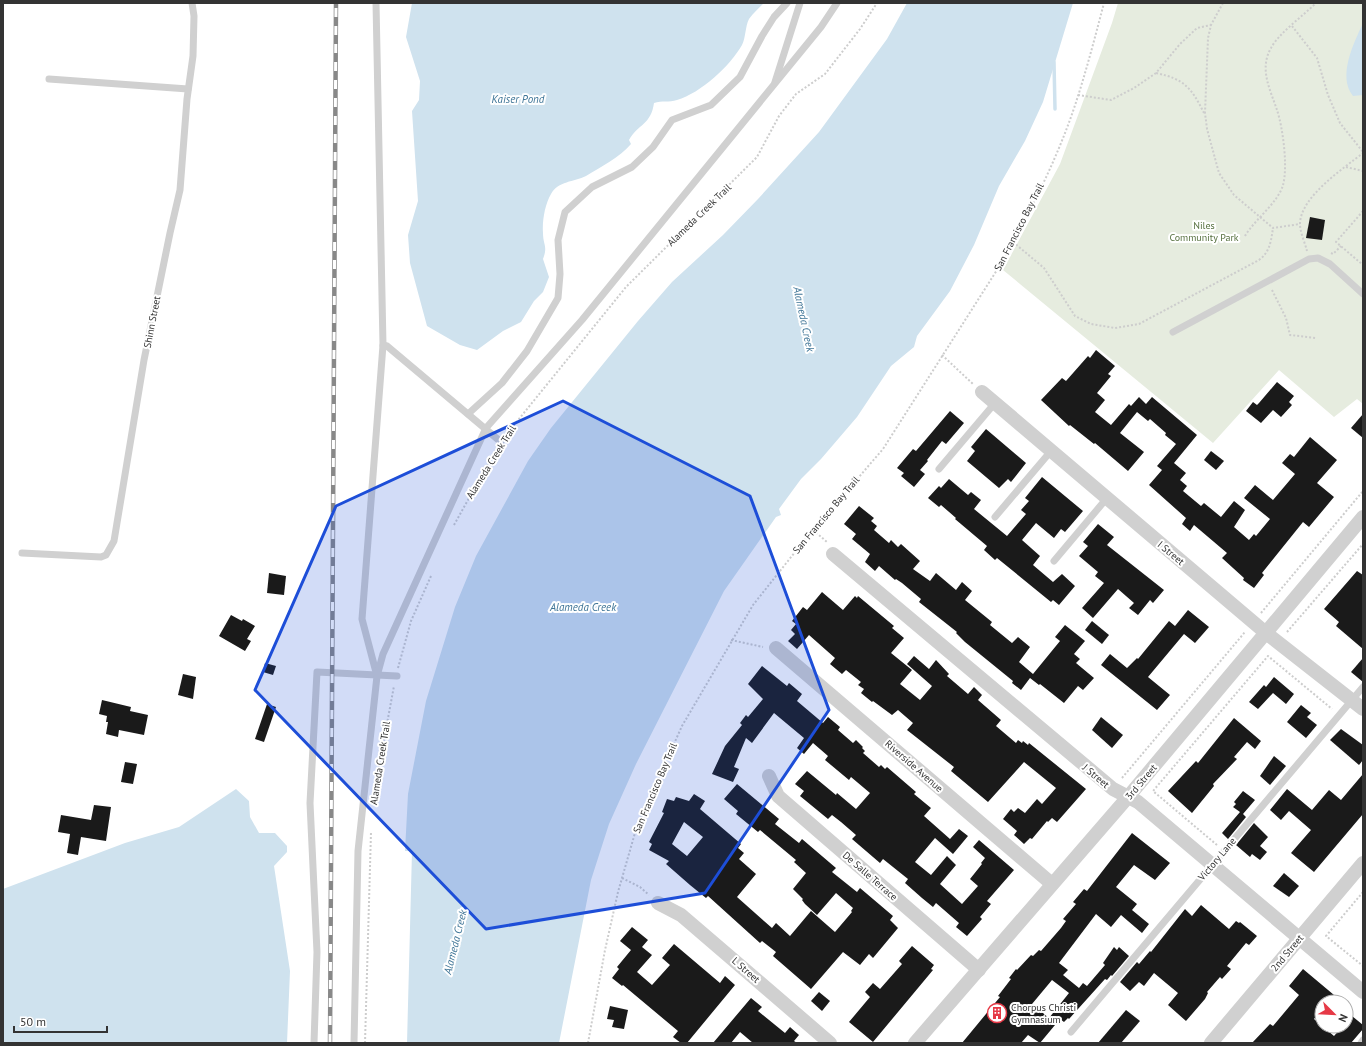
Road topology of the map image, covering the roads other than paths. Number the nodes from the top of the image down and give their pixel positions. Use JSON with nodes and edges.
{"nodes":[{"id":1,"x":192,"y":3,"type":"edge"},
{"id":2,"x":376,"y":3,"type":"edge"},
{"id":3,"x":787,"y":3,"type":"edge"},
{"id":4,"x":800,"y":3,"type":"edge"},
{"id":5,"x":837,"y":3,"type":"edge"},
{"id":6,"x":49,"y":79,"type":"dead end"},
{"id":7,"x":773,"y":86,"type":"junction"},
{"id":8,"x":188,"y":89,"type":"junction"},
{"id":9,"x":1363,"y":294,"type":"edge"},
{"id":10,"x":1174,"y":332,"type":"dead end"},
{"id":11,"x":383,"y":345,"type":"junction"},
{"id":12,"x":982,"y":392,"type":"road end"},
{"id":13,"x":995,"y":403,"type":"junction"},
{"id":14,"x":468,"y":414,"type":"junction"},
{"id":15,"x":486,"y":428,"type":"junction"},
{"id":16,"x":501,"y":442,"type":"road end"},
{"id":17,"x":1051,"y":451,"type":"junction"},
{"id":18,"x":939,"y":470,"type":"dead end"},
{"id":19,"x":1107,"y":498,"type":"junction"},
{"id":20,"x":995,"y":517,"type":"dead end"},
{"id":21,"x":1363,"y":517,"type":"edge"},
{"id":22,"x":22,"y":553,"type":"dead end"},
{"id":23,"x":832,"y":554,"type":"road end"},
{"id":24,"x":1054,"y":561,"type":"dead end"},
{"id":25,"x":1266,"y":633,"type":"junction"},
{"id":26,"x":776,"y":648,"type":"road end"},
{"id":27,"x":377,"y":676,"type":"junction"},
{"id":28,"x":396,"y":676,"type":"road end"},
{"id":29,"x":1363,"y":687,"type":"edge"},
{"id":30,"x":1352,"y":700,"type":"junction"},
{"id":31,"x":1363,"y":709,"type":"edge"},
{"id":32,"x":770,"y":776,"type":"dead end"},
{"id":33,"x":1128,"y":797,"type":"junction"},
{"id":34,"x":1363,"y":863,"type":"edge"},
{"id":35,"x":1213,"y":864,"type":"junction"},
{"id":36,"x":1052,"y":884,"type":"junction"},
{"id":37,"x":658,"y":903,"type":"road end"},
{"id":38,"x":1300,"y":939,"type":"junction"},
{"id":39,"x":979,"y":970,"type":"junction"},
{"id":40,"x":1363,"y":992,"type":"edge"},
{"id":41,"x":1071,"y":1032,"type":"dead end"},
{"id":42,"x":1363,"y":1040,"type":"edge"},
{"id":43,"x":314,"y":1043,"type":"edge"},
{"id":44,"x":354,"y":1043,"type":"edge"},
{"id":45,"x":830,"y":1043,"type":"edge"},
{"id":46,"x":915,"y":1043,"type":"edge"},
{"id":47,"x":1211,"y":1043,"type":"edge"},
{"id":48,"x":1360,"y":1043,"type":"edge"}],
"edges":[{"from":1,"to":8,"type":"lane","name":"Shinn Street"},
{"from":2,"to":11,"type":"lane"},
{"from":3,"to":14,"type":"lane"},
{"from":4,"to":7,"type":"lane"},
{"from":5,"to":7,"type":"lane"},
{"from":6,"to":8,"type":"lane"},
{"from":7,"to":15,"type":"lane"},
{"from":8,"to":22,"type":"lane","name":"Shinn Street"},
{"from":9,"to":10,"type":"lane"},
{"from":11,"to":14,"type":"lane"},
{"from":11,"to":27,"type":"lane"},
{"from":12,"to":13,"type":"street","name":"I Street"},
{"from":13,"to":17,"type":"street","name":"I Street"},
{"from":13,"to":18,"type":"lane"},
{"from":14,"to":15,"type":"lane"},
{"from":15,"to":16,"type":"lane"},
{"from":15,"to":27,"type":"lane"},
{"from":17,"to":19,"type":"street","name":"I Street"},
{"from":17,"to":20,"type":"lane"},
{"from":19,"to":24,"type":"lane"},
{"from":19,"to":25,"type":"street","name":"I Street"},
{"from":21,"to":25,"type":"street","name":"3rd Street"},
{"from":23,"to":33,"type":"street","name":"J Street"},
{"from":25,"to":30,"type":"street","name":"I Street"},
{"from":25,"to":33,"type":"street","name":"3rd Street"},
{"from":26,"to":36,"type":"street","name":"Riverside Avenue"},
{"from":27,"to":28,"type":"lane"},
{"from":27,"to":43,"type":"lane"},
{"from":27,"to":44,"type":"lane"},
{"from":29,"to":30,"type":"lane","name":"Victory Lane"},
{"from":30,"to":31,"type":"street","name":"I Street"},
{"from":30,"to":35,"type":"lane","name":"Victory Lane"},
{"from":32,"to":39,"type":"street","name":"De Salle Terrace"},
{"from":33,"to":35,"type":"street","name":"J Street"},
{"from":33,"to":36,"type":"street","name":"3rd Street"},
{"from":34,"to":38,"type":"street","name":"2nd Street"},
{"from":35,"to":38,"type":"street","name":"J Street"},
{"from":35,"to":41,"type":"lane","name":"Victory Lane"},
{"from":36,"to":39,"type":"street","name":"3rd Street"},
{"from":37,"to":45,"type":"street","name":"L Street"},
{"from":38,"to":40,"type":"street","name":"J Street"},
{"from":38,"to":47,"type":"street","name":"2nd Street"},
{"from":39,"to":46,"type":"street","name":"3rd Street"},
{"from":42,"to":48,"type":"lane"}]}
